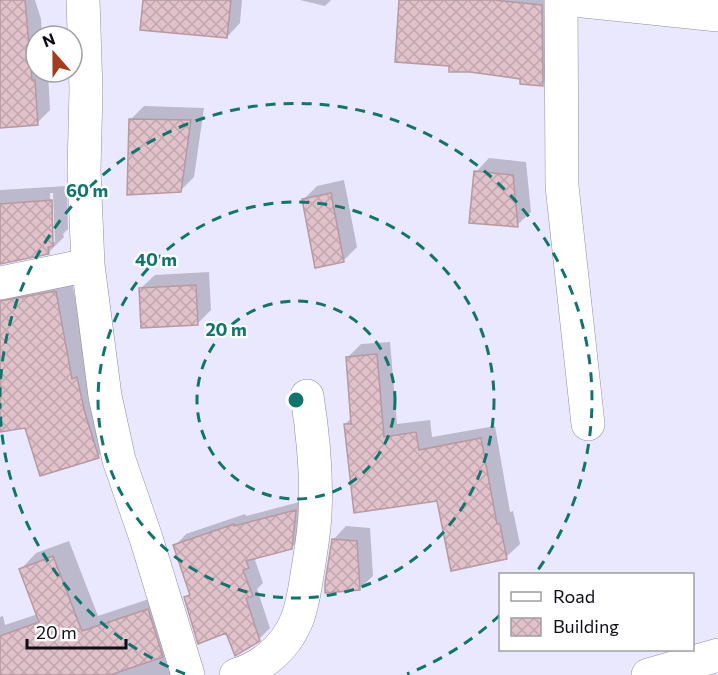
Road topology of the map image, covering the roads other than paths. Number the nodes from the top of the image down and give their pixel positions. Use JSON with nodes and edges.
{"nodes":[{"id":1,"x":83,"y":0,"type":"edge"},
{"id":2,"x":561,"y":0,"type":"edge"},
{"id":3,"x":574,"y":0,"type":"edge"},
{"id":4,"x":621,"y":3,"type":"edge"},
{"id":5,"x":718,"y":15,"type":"edge"},
{"id":6,"x":88,"y":265,"type":"junction"},
{"id":7,"x":0,"y":283,"type":"edge"},
{"id":8,"x":307,"y":396,"type":"dead end"},
{"id":9,"x":588,"y":424,"type":"dead end"},
{"id":10,"x":718,"y":655,"type":"edge"},
{"id":11,"x":188,"y":675,"type":"edge"},
{"id":12,"x":236,"y":675,"type":"edge"},
{"id":13,"x":648,"y":675,"type":"edge"}],
"edges":[{"from":1,"to":6,"type":"street"},
{"from":2,"to":9,"type":"street"},
{"from":3,"to":4,"type":"street"},
{"from":4,"to":5,"type":"street"},
{"from":6,"to":7,"type":"street"},
{"from":6,"to":11,"type":"street"},
{"from":8,"to":12,"type":"street"},
{"from":10,"to":13,"type":"street"}]}
